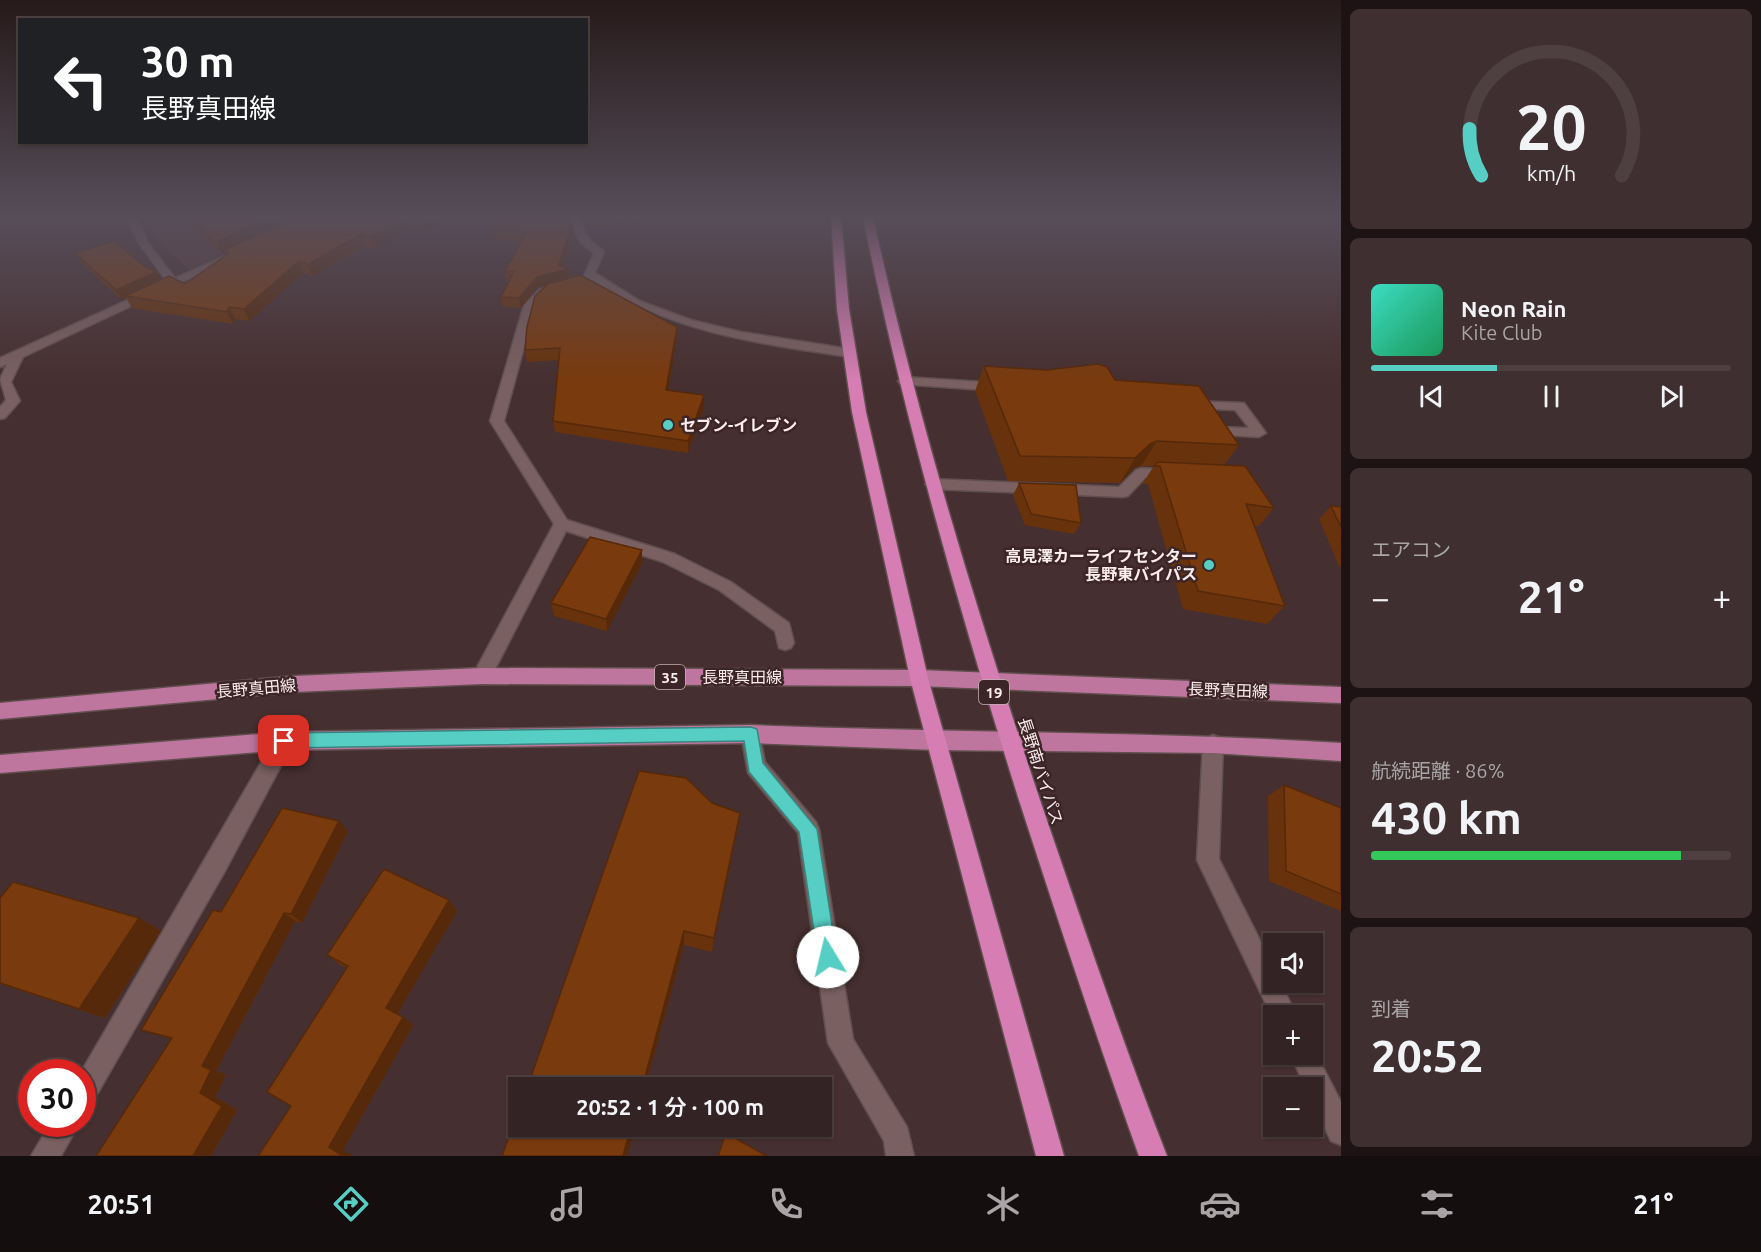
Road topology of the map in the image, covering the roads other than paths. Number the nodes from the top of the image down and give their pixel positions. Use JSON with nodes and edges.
{"nodes":[{"id":1,"x":164,"y":271,"type":"edge"},
{"id":2,"x":201,"y":271,"type":"edge"},
{"id":3,"x":590,"y":271,"type":"edge"},
{"id":4,"x":842,"y":271,"type":"edge"},
{"id":5,"x":880,"y":271,"type":"edge"},
{"id":6,"x":589,"y":274,"type":"junction"},
{"id":7,"x":174,"y":284,"type":"junction"},
{"id":8,"x":850,"y":353,"type":"junction"},
{"id":9,"x":18,"y":355,"type":"junction"},
{"id":10,"x":0,"y":363,"type":"edge"},
{"id":11,"x":904,"y":381,"type":"junction"},
{"id":12,"x":1014,"y":387,"type":"edge"},
{"id":13,"x":1181,"y":404,"type":"edge"},
{"id":14,"x":0,"y":415,"type":"edge"},
{"id":15,"x":1218,"y":450,"type":"edge"},
{"id":16,"x":1188,"y":475,"type":"edge"},
{"id":17,"x":932,"y":484,"type":"junction"},
{"id":18,"x":562,"y":524,"type":"junction"},
{"id":19,"x":785,"y":643,"type":"dead end"},
{"id":20,"x":482,"y":676,"type":"junction"},
{"id":21,"x":919,"y":678,"type":"junction"},
{"id":22,"x":990,"y":680,"type":"junction"},
{"id":23,"x":1341,"y":695,"type":"edge"},
{"id":24,"x":0,"y":711,"type":"edge"},
{"id":25,"x":751,"y":734,"type":"junction"},
{"id":26,"x":284,"y":741,"type":"junction"},
{"id":27,"x":937,"y":741,"type":"junction"},
{"id":28,"x":1010,"y":741,"type":"junction"},
{"id":29,"x":1213,"y":744,"type":"junction"},
{"id":30,"x":1341,"y":752,"type":"edge"},
{"id":31,"x":0,"y":764,"type":"edge"},
{"id":32,"x":1279,"y":1005,"type":"edge"},
{"id":33,"x":1309,"y":1065,"type":"edge"},
{"id":34,"x":96,"y":1072,"type":"edge"},
{"id":35,"x":1341,"y":1131,"type":"edge"},
{"id":36,"x":57,"y":1137,"type":"edge"},
{"id":37,"x":45,"y":1156,"type":"edge"},
{"id":38,"x":900,"y":1156,"type":"edge"},
{"id":39,"x":1050,"y":1156,"type":"edge"},
{"id":40,"x":1153,"y":1156,"type":"edge"}],
"edges":[{"from":1,"to":7,"type":"street"},
{"from":2,"to":7,"type":"street"},
{"from":3,"to":6,"type":"street"},
{"from":4,"to":8,"type":"highway"},
{"from":5,"to":11,"type":"highway","name":"長野南バイパス","number":"19"},
{"from":6,"to":8,"type":"street"},
{"from":6,"to":18,"type":"street"},
{"from":7,"to":9,"type":"street"},
{"from":8,"to":21,"type":"highway"},
{"from":9,"to":10,"type":"street"},
{"from":9,"to":14,"type":"street"},
{"from":11,"to":12,"type":"street"},
{"from":11,"to":17,"type":"highway","name":"長野南バイパス","number":"19"},
{"from":13,"to":15,"type":"street"},
{"from":16,"to":17,"type":"street"},
{"from":17,"to":22,"type":"highway","name":"長野南バイパス","number":"19"},
{"from":18,"to":19,"type":"street"},
{"from":18,"to":20,"type":"street"},
{"from":20,"to":21,"type":"main road","name":"長野真田線","number":"35"},
{"from":20,"to":24,"type":"main road","name":"長野真田線","number":"35"},
{"from":21,"to":22,"type":"main road","name":"長野真田線","number":"35"},
{"from":21,"to":27,"type":"highway"},
{"from":22,"to":23,"type":"main road","name":"長野真田線","number":"35"},
{"from":22,"to":28,"type":"highway","name":"長野南バイパス","number":"19"},
{"from":25,"to":26,"type":"main road"},
{"from":25,"to":27,"type":"main road"},
{"from":25,"to":38,"type":"street"},
{"from":26,"to":31,"type":"main road"},
{"from":26,"to":34,"type":"street"},
{"from":27,"to":28,"type":"main road"},
{"from":27,"to":39,"type":"highway"},
{"from":28,"to":29,"type":"main road"},
{"from":28,"to":40,"type":"highway","name":"長野南バイパス","number":"19"},
{"from":29,"to":30,"type":"main road"},
{"from":29,"to":32,"type":"street"},
{"from":33,"to":35,"type":"street"},
{"from":36,"to":37,"type":"street"}]}
